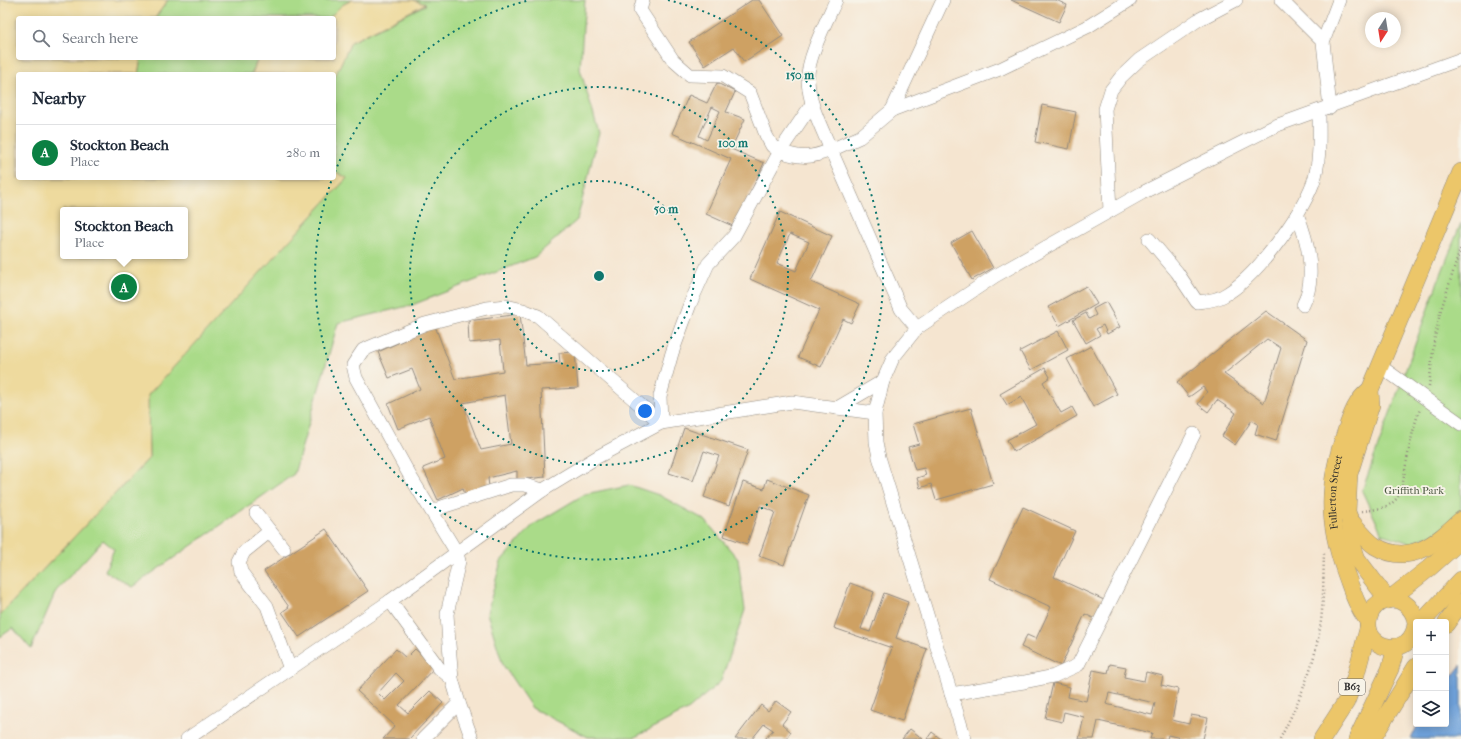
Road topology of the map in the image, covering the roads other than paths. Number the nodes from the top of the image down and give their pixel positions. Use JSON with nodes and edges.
{"nodes":[{"id":1,"x":643,"y":0,"type":"edge"},
{"id":2,"x":836,"y":0,"type":"edge"},
{"id":3,"x":943,"y":0,"type":"edge"},
{"id":4,"x":1130,"y":0,"type":"edge"},
{"id":5,"x":1236,"y":0,"type":"edge"},
{"id":6,"x":1281,"y":0,"type":"edge"},
{"id":7,"x":1336,"y":3,"type":"edge"},
{"id":8,"x":1324,"y":42,"type":"junction"},
{"id":9,"x":1461,"y":59,"type":"edge"},
{"id":10,"x":812,"y":104,"type":"junction"},
{"id":11,"x":1324,"y":109,"type":"junction"},
{"id":12,"x":892,"y":110,"type":"junction"},
{"id":13,"x":831,"y":150,"type":"junction"},
{"id":14,"x":780,"y":151,"type":"junction"},
{"id":15,"x":1461,"y":172,"type":"edge"},
{"id":16,"x":1110,"y":211,"type":"junction"},
{"id":17,"x":1297,"y":214,"type":"junction"},
{"id":18,"x":1149,"y":238,"type":"dead end"},
{"id":19,"x":1303,"y":305,"type":"dead end"},
{"id":20,"x":917,"y":328,"type":"junction"},
{"id":21,"x":1380,"y":366,"type":"junction"},
{"id":22,"x":883,"y":381,"type":"junction"},
{"id":23,"x":1370,"y":390,"type":"junction"},
{"id":24,"x":838,"y":408,"type":"junction"},
{"id":25,"x":875,"y":413,"type":"junction"},
{"id":26,"x":661,"y":422,"type":"junction"},
{"id":27,"x":1461,"y":424,"type":"edge"},
{"id":28,"x":1194,"y":434,"type":"dead end"},
{"id":29,"x":543,"y":490,"type":"junction"},
{"id":30,"x":433,"y":512,"type":"junction"},
{"id":31,"x":256,"y":513,"type":"dead end"},
{"id":32,"x":1356,"y":516,"type":"junction"},
{"id":33,"x":1461,"y":520,"type":"edge"},
{"id":34,"x":270,"y":531,"type":"junction"},
{"id":35,"x":1461,"y":540,"type":"edge"},
{"id":36,"x":284,"y":549,"type":"dead end"},
{"id":37,"x":457,"y":553,"type":"junction"},
{"id":38,"x":1461,"y":580,"type":"edge"},
{"id":39,"x":1389,"y":600,"type":"junction"},
{"id":40,"x":390,"y":601,"type":"junction"},
{"id":41,"x":1461,"y":602,"type":"edge"},
{"id":42,"x":1415,"y":619,"type":"edge"},
{"id":43,"x":1425,"y":619,"type":"edge"},
{"id":44,"x":1449,"y":620,"type":"edge"},
{"id":45,"x":1368,"y":625,"type":"junction"},
{"id":46,"x":1413,"y":634,"type":"edge"},
{"id":47,"x":1396,"y":648,"type":"junction"},
{"id":48,"x":290,"y":669,"type":"junction"},
{"id":49,"x":1413,"y":672,"type":"edge"},
{"id":50,"x":452,"y":679,"type":"junction"},
{"id":51,"x":952,"y":694,"type":"junction"},
{"id":52,"x":459,"y":703,"type":"junction"},
{"id":53,"x":187,"y":739,"type":"edge"},
{"id":54,"x":423,"y":739,"type":"edge"},
{"id":55,"x":472,"y":739,"type":"edge"},
{"id":56,"x":965,"y":739,"type":"edge"},
{"id":57,"x":1322,"y":739,"type":"edge"},
{"id":58,"x":1357,"y":739,"type":"edge"},
{"id":59,"x":1372,"y":739,"type":"edge"}],
"edges":[{"from":1,"to":14,"type":"lane"},
{"from":2,"to":10,"type":"lane"},
{"from":3,"to":12,"type":"lane"},
{"from":4,"to":12,"type":"lane"},
{"from":5,"to":16,"type":"lane"},
{"from":6,"to":8,"type":"lane"},
{"from":7,"to":8,"type":"lane"},
{"from":8,"to":11,"type":"lane"},
{"from":9,"to":11,"type":"lane"},
{"from":10,"to":13,"type":"lane"},
{"from":10,"to":14,"type":"lane"},
{"from":11,"to":16,"type":"lane"},
{"from":11,"to":17,"type":"lane"},
{"from":12,"to":13,"type":"lane"},
{"from":13,"to":14,"type":"lane"},
{"from":13,"to":20,"type":"lane"},
{"from":14,"to":26,"type":"lane"},
{"from":15,"to":21,"type":"main road","name":"Fullerton Street"},
{"from":16,"to":20,"type":"lane"},
{"from":17,"to":18,"type":"lane"},
{"from":17,"to":19,"type":"lane"},
{"from":20,"to":22,"type":"lane"},
{"from":21,"to":23,"type":"main road","name":"Fullerton Street"},
{"from":21,"to":27,"type":"lane"},
{"from":22,"to":24,"type":"lane"},
{"from":22,"to":25,"type":"lane"},
{"from":23,"to":32,"type":"main road","name":"Fullerton Street"},
{"from":23,"to":45,"type":"main road","name":"Fullerton Street"},
{"from":24,"to":25,"type":"lane"},
{"from":24,"to":26,"type":"lane"},
{"from":25,"to":51,"type":"lane"},
{"from":26,"to":29,"type":"lane"},
{"from":26,"to":30,"type":"lane"},
{"from":28,"to":51,"type":"lane"},
{"from":29,"to":30,"type":"lane"},
{"from":29,"to":37,"type":"lane"},
{"from":30,"to":37,"type":"lane"},
{"from":31,"to":34,"type":"lane"},
{"from":32,"to":33,"type":"main road"},
{"from":32,"to":39,"type":"main road","name":"Fullerton Street"},
{"from":34,"to":36,"type":"lane"},
{"from":34,"to":48,"type":"lane"},
{"from":35,"to":39,"type":"main road","number":"B63"},
{"from":37,"to":40,"type":"lane"},
{"from":37,"to":50,"type":"lane"},
{"from":38,"to":43,"type":"main road"},
{"from":39,"to":42,"type":"main road"},
{"from":39,"to":45,"type":"main road","number":"B63"},
{"from":40,"to":48,"type":"lane"},
{"from":40,"to":50,"type":"lane"},
{"from":41,"to":44,"type":"main road"},
{"from":45,"to":47,"type":"main road"},
{"from":45,"to":57,"type":"main road","number":"B63"},
{"from":46,"to":47,"type":"main road"},
{"from":47,"to":58,"type":"main road"},
{"from":48,"to":53,"type":"lane"},
{"from":49,"to":59,"type":"main road"},
{"from":50,"to":52,"type":"lane"},
{"from":51,"to":56,"type":"lane"},
{"from":52,"to":54,"type":"lane"},
{"from":52,"to":55,"type":"lane"}]}
